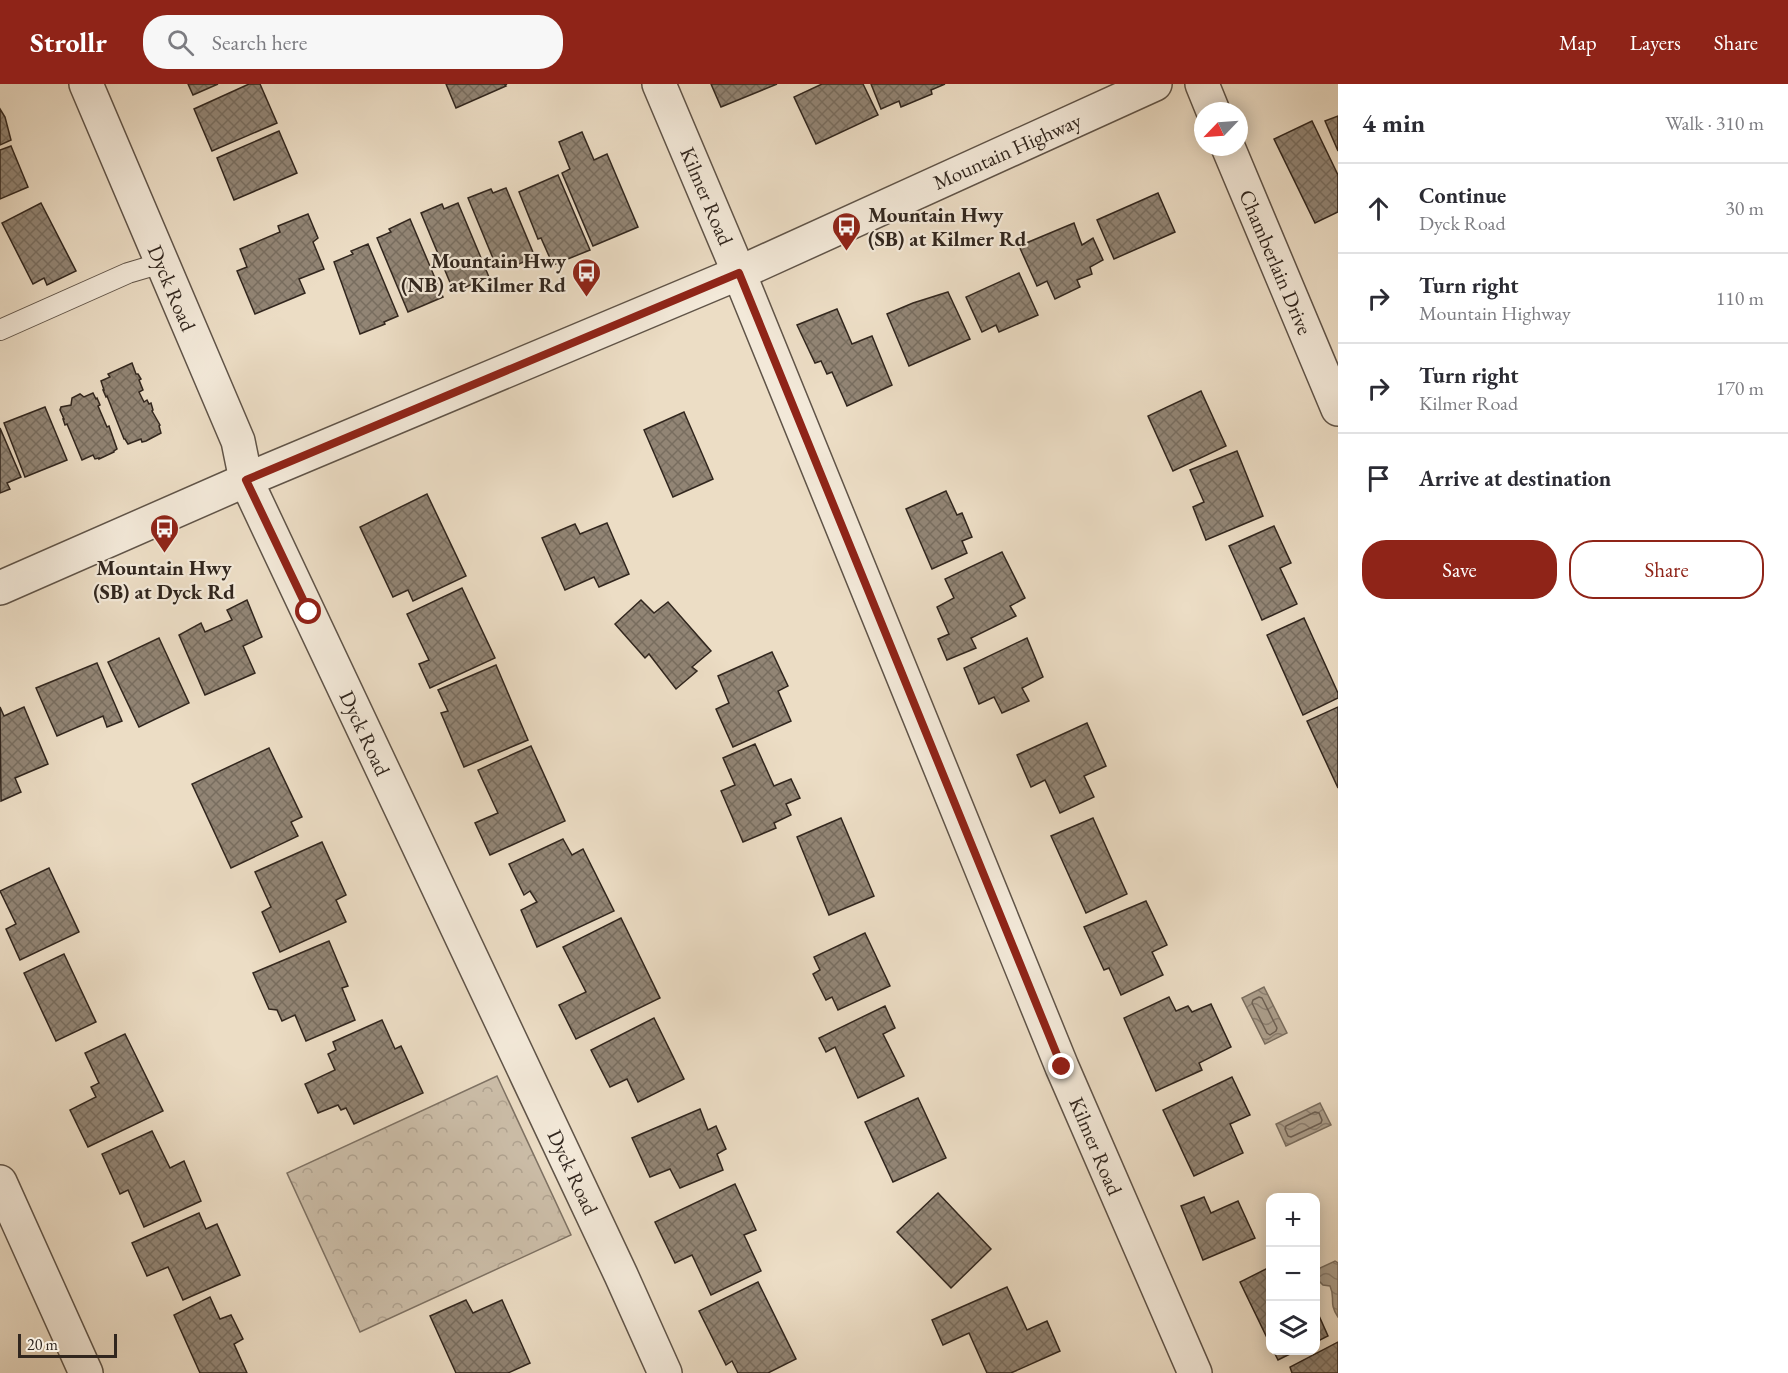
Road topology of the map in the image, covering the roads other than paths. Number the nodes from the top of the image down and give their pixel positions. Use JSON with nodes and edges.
{"nodes":[{"id":1,"x":86,"y":84,"type":"edge"},
{"id":2,"x":659,"y":84,"type":"edge"},
{"id":3,"x":1155,"y":84,"type":"edge"},
{"id":4,"x":1202,"y":84,"type":"edge"},
{"id":5,"x":1209,"y":102,"type":"edge"},
{"id":6,"x":1232,"y":156,"type":"edge"},
{"id":7,"x":162,"y":263,"type":"junction"},
{"id":8,"x":739,"y":273,"type":"junction"},
{"id":9,"x":0,"y":330,"type":"edge"},
{"id":10,"x":1338,"y":409,"type":"edge"},
{"id":11,"x":246,"y":480,"type":"junction"},
{"id":12,"x":0,"y":588,"type":"edge"},
{"id":13,"x":0,"y":1182,"type":"edge"},
{"id":14,"x":86,"y":1373,"type":"edge"},
{"id":15,"x":665,"y":1373,"type":"edge"},
{"id":16,"x":1195,"y":1373,"type":"edge"}],
"edges":[{"from":1,"to":7,"type":"street","name":"Dyck Road"},
{"from":2,"to":8,"type":"street","name":"Kilmer Road"},
{"from":3,"to":8,"type":"street","name":"Mountain Highway"},
{"from":4,"to":5,"type":"street"},
{"from":6,"to":10,"type":"street","name":"Chamberlain Drive"},
{"from":7,"to":9,"type":"lane"},
{"from":7,"to":11,"type":"street","name":"Dyck Road"},
{"from":8,"to":11,"type":"street","name":"Mountain Highway"},
{"from":8,"to":16,"type":"street","name":"Kilmer Road"},
{"from":11,"to":12,"type":"street","name":"Mountain Highway"},
{"from":11,"to":15,"type":"street","name":"Dyck Road"},
{"from":13,"to":14,"type":"street"}]}
